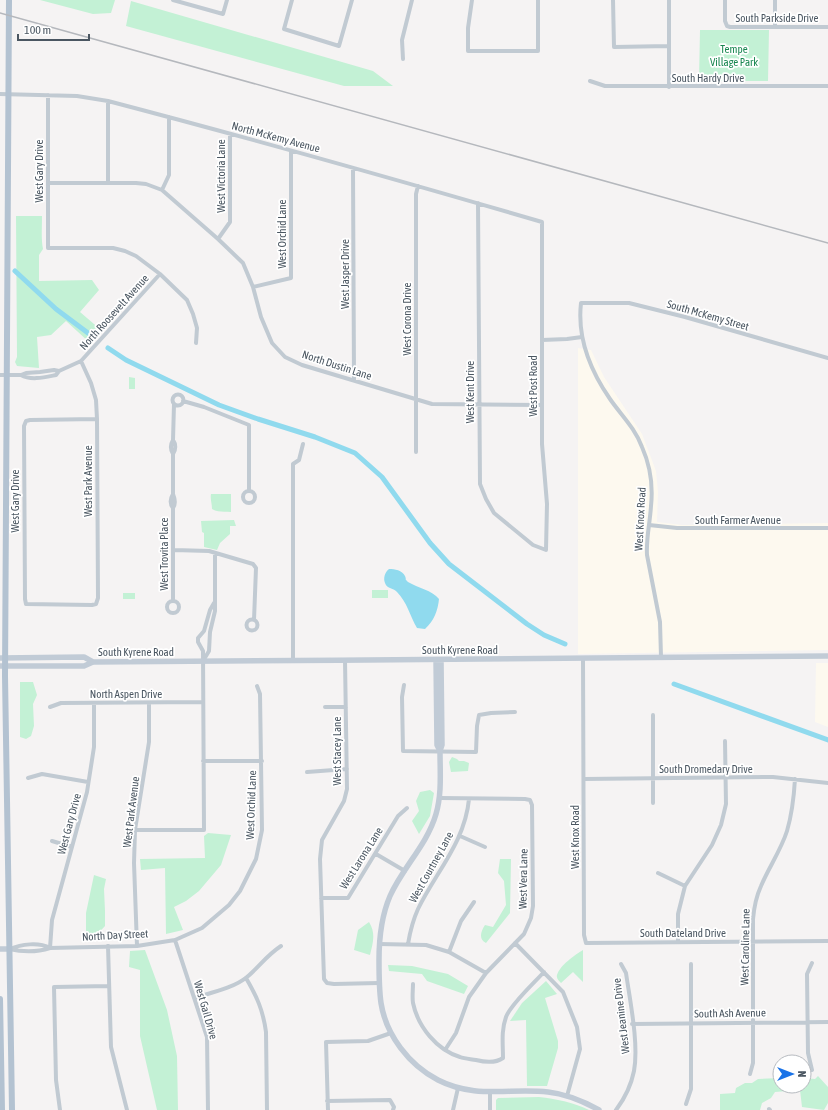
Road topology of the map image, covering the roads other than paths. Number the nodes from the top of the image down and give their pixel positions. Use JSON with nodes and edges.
{"nodes":[{"id":1,"x":9,"y":0,"type":"edge"},
{"id":2,"x":173,"y":0,"type":"edge"},
{"id":3,"x":227,"y":0,"type":"edge"},
{"id":4,"x":292,"y":0,"type":"edge"},
{"id":5,"x":352,"y":0,"type":"edge"},
{"id":6,"x":412,"y":0,"type":"edge"},
{"id":7,"x":472,"y":0,"type":"edge"},
{"id":8,"x":538,"y":0,"type":"edge"},
{"id":9,"x":613,"y":0,"type":"edge"},
{"id":10,"x":669,"y":0,"type":"edge"},
{"id":11,"x":725,"y":0,"type":"edge"},
{"id":12,"x":775,"y":0,"type":"edge"},
{"id":13,"x":775,"y":27,"type":"junction"},
{"id":14,"x":828,"y":27,"type":"edge"},
{"id":15,"x":669,"y":46,"type":"junction"},
{"id":16,"x":403,"y":59,"type":"dead end"},
{"id":17,"x":590,"y":81,"type":"dead end"},
{"id":18,"x":828,"y":86,"type":"edge"},
{"id":19,"x":669,"y":87,"type":"junction"},
{"id":20,"x":0,"y":94,"type":"edge"},
{"id":21,"x":8,"y":95,"type":"junction"},
{"id":22,"x":48,"y":95,"type":"junction"},
{"id":23,"x":108,"y":101,"type":"junction"},
{"id":24,"x":169,"y":117,"type":"junction"},
{"id":25,"x":230,"y":134,"type":"junction"},
{"id":26,"x":291,"y":151,"type":"junction"},
{"id":27,"x":353,"y":168,"type":"junction"},
{"id":28,"x":108,"y":183,"type":"junction"},
{"id":29,"x":48,"y":184,"type":"junction"},
{"id":30,"x":418,"y":186,"type":"junction"},
{"id":31,"x":162,"y":190,"type":"junction"},
{"id":32,"x":478,"y":203,"type":"junction"},
{"id":33,"x":542,"y":222,"type":"joint"},
{"id":34,"x":218,"y":239,"type":"junction"},
{"id":35,"x":160,"y":274,"type":"junction"},
{"id":36,"x":253,"y":287,"type":"junction"},
{"id":37,"x":581,"y":303,"type":"joint"},
{"id":38,"x":582,"y":337,"type":"junction"},
{"id":39,"x":542,"y":340,"type":"junction"},
{"id":40,"x":196,"y":343,"type":"dead end"},
{"id":41,"x":828,"y":358,"type":"edge"},
{"id":42,"x":81,"y":361,"type":"junction"},
{"id":43,"x":3,"y":375,"type":"edge"},
{"id":44,"x":354,"y":380,"type":"junction"},
{"id":45,"x":417,"y":400,"type":"junction"},
{"id":46,"x":183,"y":401,"type":"junction"},
{"id":47,"x":174,"y":404,"type":"junction"},
{"id":48,"x":479,"y":405,"type":"junction"},
{"id":49,"x":542,"y":405,"type":"junction"},
{"id":50,"x":97,"y":419,"type":"junction"},
{"id":51,"x":303,"y":444,"type":"dead end"},
{"id":52,"x":416,"y":452,"type":"dead end"},
{"id":53,"x":249,"y":491,"type":"dead end"},
{"id":54,"x":649,"y":525,"type":"junction"},
{"id":55,"x":828,"y":528,"type":"edge"},
{"id":56,"x":174,"y":550,"type":"junction"},
{"id":57,"x":546,"y":550,"type":"joint"},
{"id":58,"x":214,"y":553,"type":"junction"},
{"id":59,"x":173,"y":600,"type":"dead end"},
{"id":60,"x":214,"y":603,"type":"junction"},
{"id":61,"x":26,"y":604,"type":"joint"},
{"id":62,"x":254,"y":620,"type":"dead end"},
{"id":63,"x":828,"y":656,"type":"edge"},
{"id":64,"x":661,"y":657,"type":"junction"},
{"id":65,"x":2,"y":658,"type":"edge"},
{"id":66,"x":582,"y":659,"type":"junction"},
{"id":67,"x":293,"y":660,"type":"junction"},
{"id":68,"x":345,"y":660,"type":"junction"},
{"id":69,"x":439,"y":660,"type":"junction"},
{"id":70,"x":203,"y":661,"type":"junction"},
{"id":71,"x":93,"y":662,"type":"junction"},
{"id":72,"x":2,"y":666,"type":"edge"},
{"id":73,"x":404,"y":685,"type":"dead end"},
{"id":74,"x":257,"y":686,"type":"dead end"},
{"id":75,"x":203,"y":702,"type":"junction"},
{"id":76,"x":94,"y":703,"type":"junction"},
{"id":77,"x":149,"y":703,"type":"junction"},
{"id":78,"x":50,"y":707,"type":"dead end"},
{"id":79,"x":325,"y":707,"type":"dead end"},
{"id":80,"x":346,"y":707,"type":"junction"},
{"id":81,"x":515,"y":712,"type":"dead end"},
{"id":82,"x":653,"y":715,"type":"dead end"},
{"id":83,"x":725,"y":741,"type":"dead end"},
{"id":84,"x":440,"y":751,"type":"junction"},
{"id":85,"x":203,"y":761,"type":"junction"},
{"id":86,"x":262,"y":761,"type":"junction"},
{"id":87,"x":347,"y":769,"type":"junction"},
{"id":88,"x":307,"y":772,"type":"dead end"},
{"id":89,"x":28,"y":778,"type":"dead end"},
{"id":90,"x":584,"y":778,"type":"junction"},
{"id":91,"x":726,"y":778,"type":"junction"},
{"id":92,"x":654,"y":779,"type":"junction"},
{"id":93,"x":795,"y":779,"type":"junction"},
{"id":94,"x":88,"y":782,"type":"junction"},
{"id":95,"x":828,"y":783,"type":"edge"},
{"id":96,"x":440,"y":798,"type":"junction"},
{"id":97,"x":469,"y":799,"type":"junction"},
{"id":98,"x":653,"y":803,"type":"dead end"},
{"id":99,"x":406,"y":808,"type":"dead end"},
{"id":100,"x":136,"y":830,"type":"junction"},
{"id":101,"x":460,"y":836,"type":"junction"},
{"id":102,"x":52,"y":842,"type":"dead end"},
{"id":103,"x":72,"y":847,"type":"junction"},
{"id":104,"x":485,"y":847,"type":"dead end"},
{"id":105,"x":376,"y":854,"type":"junction"},
{"id":106,"x":405,"y":871,"type":"junction"},
{"id":107,"x":658,"y":873,"type":"dead end"},
{"id":108,"x":685,"y":886,"type":"junction"},
{"id":109,"x":321,"y":898,"type":"junction"},
{"id":110,"x":474,"y":902,"type":"dead end"},
{"id":111,"x":202,"y":928,"type":"joint"},
{"id":112,"x":175,"y":940,"type":"junction"},
{"id":113,"x":678,"y":941,"type":"junction"},
{"id":114,"x":753,"y":941,"type":"junction"},
{"id":115,"x":828,"y":941,"type":"edge"},
{"id":116,"x":515,"y":943,"type":"junction"},
{"id":117,"x":586,"y":943,"type":"joint"},
{"id":118,"x":379,"y":944,"type":"junction"},
{"id":119,"x":408,"y":944,"type":"junction"},
{"id":120,"x":108,"y":946,"type":"junction"},
{"id":121,"x":137,"y":946,"type":"junction"},
{"id":122,"x":281,"y":946,"type":"dead end"},
{"id":123,"x":50,"y":948,"type":"junction"},
{"id":124,"x":0,"y":949,"type":"edge"},
{"id":125,"x":9,"y":949,"type":"junction"},
{"id":126,"x":449,"y":952,"type":"junction"},
{"id":127,"x":812,"y":963,"type":"dead end"},
{"id":128,"x":620,"y":964,"type":"dead end"},
{"id":129,"x":691,"y":964,"type":"dead end"},
{"id":130,"x":544,"y":972,"type":"junction"},
{"id":131,"x":486,"y":973,"type":"junction"},
{"id":132,"x":246,"y":978,"type":"junction"},
{"id":133,"x":379,"y":983,"type":"junction"},
{"id":134,"x":413,"y":984,"type":"dead end"},
{"id":135,"x":109,"y":986,"type":"junction"},
{"id":136,"x":194,"y":998,"type":"junction"},
{"id":137,"x":0,"y":999,"type":"edge"},
{"id":138,"x":754,"y":1022,"type":"junction"},
{"id":139,"x":808,"y":1022,"type":"junction"},
{"id":140,"x":828,"y":1022,"type":"edge"},
{"id":141,"x":691,"y":1023,"type":"junction"},
{"id":142,"x":632,"y":1024,"type":"junction"},
{"id":143,"x":391,"y":1033,"type":"junction"},
{"id":144,"x":445,"y":1050,"type":"junction"},
{"id":145,"x":808,"y":1054,"type":"edge"},
{"id":146,"x":750,"y":1074,"type":"dead end"},
{"id":147,"x":458,"y":1088,"type":"junction"},
{"id":148,"x":490,"y":1092,"type":"junction"},
{"id":149,"x":567,"y":1096,"type":"junction"},
{"id":150,"x":328,"y":1101,"type":"junction"},
{"id":151,"x":686,"y":1104,"type":"dead end"},
{"id":152,"x":2,"y":1110,"type":"edge"},
{"id":153,"x":12,"y":1110,"type":"edge"},
{"id":154,"x":60,"y":1110,"type":"edge"},
{"id":155,"x":127,"y":1110,"type":"edge"},
{"id":156,"x":208,"y":1110,"type":"edge"},
{"id":157,"x":267,"y":1110,"type":"edge"},
{"id":158,"x":328,"y":1110,"type":"edge"},
{"id":159,"x":393,"y":1110,"type":"edge"},
{"id":160,"x":453,"y":1110,"type":"edge"},
{"id":161,"x":490,"y":1110,"type":"edge"},
{"id":162,"x":598,"y":1110,"type":"edge"},
{"id":163,"x":616,"y":1110,"type":"edge"}],
"edges":[{"from":1,"to":21,"type":"main road"},
{"from":2,"to":3,"type":"street"},
{"from":4,"to":5,"type":"street"},
{"from":6,"to":16,"type":"street"},
{"from":7,"to":8,"type":"street"},
{"from":9,"to":15,"type":"street"},
{"from":10,"to":15,"type":"street"},
{"from":11,"to":13,"type":"street","name":"South Parkside Drive"},
{"from":12,"to":13,"type":"street"},
{"from":13,"to":14,"type":"street","name":"South Parkside Drive"},
{"from":15,"to":19,"type":"street"},
{"from":17,"to":19,"type":"street","name":"South Hardy Drive"},
{"from":18,"to":19,"type":"street","name":"South Hardy Drive"},
{"from":20,"to":21,"type":"street","name":"North McKemy Avenue"},
{"from":21,"to":22,"type":"street","name":"North McKemy Avenue"},
{"from":21,"to":43,"type":"main road"},
{"from":22,"to":23,"type":"street","name":"North McKemy Avenue"},
{"from":22,"to":29,"type":"street","name":"West Gary Drive"},
{"from":23,"to":24,"type":"street","name":"North McKemy Avenue"},
{"from":23,"to":28,"type":"street"},
{"from":24,"to":25,"type":"street","name":"North McKemy Avenue"},
{"from":24,"to":31,"type":"street"},
{"from":25,"to":26,"type":"street","name":"North McKemy Avenue"},
{"from":25,"to":34,"type":"street","name":"West Victoria Lane"},
{"from":26,"to":27,"type":"street","name":"North McKemy Avenue"},
{"from":26,"to":36,"type":"street","name":"West Orchid Lane"},
{"from":27,"to":30,"type":"street","name":"North McKemy Avenue"},
{"from":27,"to":44,"type":"street","name":"West Jasper Drive"},
{"from":28,"to":29,"type":"street","name":"North Dustin Lane"},
{"from":28,"to":31,"type":"street","name":"North Dustin Lane"},
{"from":29,"to":35,"type":"street","name":"West Gary Drive"},
{"from":30,"to":32,"type":"street","name":"North McKemy Avenue"},
{"from":30,"to":45,"type":"street","name":"West Corona Drive"},
{"from":31,"to":34,"type":"street","name":"North Dustin Lane"},
{"from":32,"to":33,"type":"street","name":"North McKemy Avenue"},
{"from":32,"to":48,"type":"street","name":"West Kent Drive"},
{"from":33,"to":39,"type":"street","name":"West Post Road"},
{"from":34,"to":36,"type":"street","name":"North Dustin Lane"},
{"from":35,"to":40,"type":"street"},
{"from":35,"to":42,"type":"street","name":"North Roosevelt Avenue"},
{"from":36,"to":44,"type":"street","name":"North Dustin Lane"},
{"from":37,"to":38,"type":"street","name":"West Knox Road"},
{"from":37,"to":41,"type":"street","name":"South McKemy Street"},
{"from":38,"to":39,"type":"street"},
{"from":38,"to":54,"type":"street","name":"West Knox Road"},
{"from":39,"to":49,"type":"street","name":"West Post Road"},
{"from":42,"to":43,"type":"street","name":"North Roosevelt Avenue"},
{"from":42,"to":50,"type":"street","name":"West Park Avenue"},
{"from":43,"to":65,"type":"main road"},
{"from":44,"to":45,"type":"street","name":"North Dustin Lane"},
{"from":45,"to":48,"type":"street","name":"North Dustin Lane"},
{"from":45,"to":52,"type":"street","name":"West Corona Drive"},
{"from":46,"to":47,"type":"street"},
{"from":46,"to":47,"type":"street"},
{"from":46,"to":53,"type":"street"},
{"from":47,"to":56,"type":"street","name":"West Trovita Place"},
{"from":48,"to":49,"type":"street","name":"North Dustin Lane"},
{"from":48,"to":57,"type":"street","name":"West Kent Drive"},
{"from":49,"to":57,"type":"street","name":"West Post Road"},
{"from":50,"to":61,"type":"street","name":"West Gary Drive"},
{"from":50,"to":61,"type":"street","name":"West Park Avenue"},
{"from":51,"to":67,"type":"street"},
{"from":54,"to":55,"type":"street","name":"South Farmer Avenue"},
{"from":54,"to":64,"type":"street","name":"West Knox Road"},
{"from":56,"to":58,"type":"street"},
{"from":56,"to":59,"type":"street","name":"West Trovita Place"},
{"from":58,"to":60,"type":"street"},
{"from":58,"to":62,"type":"street"},
{"from":60,"to":70,"type":"street"},
{"from":60,"to":70,"type":"street"},
{"from":63,"to":64,"type":"main road","name":"South Kyrene Road"},
{"from":64,"to":66,"type":"main road","name":"South Kyrene Road"},
{"from":65,"to":71,"type":"main road","name":"South Kyrene Road"},
{"from":65,"to":72,"type":"main road"},
{"from":66,"to":69,"type":"main road","name":"South Kyrene Road"},
{"from":66,"to":90,"type":"street","name":"West Knox Road"},
{"from":67,"to":68,"type":"main road","name":"South Kyrene Road"},
{"from":67,"to":70,"type":"main road","name":"South Kyrene Road"},
{"from":68,"to":69,"type":"main road","name":"South Kyrene Road"},
{"from":68,"to":80,"type":"street","name":"West Stacey Lane"},
{"from":69,"to":84,"type":"main road"},
{"from":70,"to":71,"type":"main road","name":"South Kyrene Road"},
{"from":70,"to":75,"type":"street"},
{"from":71,"to":72,"type":"main road","name":"South Kyrene Road"},
{"from":72,"to":125,"type":"main road"},
{"from":73,"to":84,"type":"street"},
{"from":74,"to":86,"type":"street","name":"West Orchid Lane"},
{"from":75,"to":77,"type":"street","name":"North Aspen Drive"},
{"from":75,"to":85,"type":"street"},
{"from":76,"to":77,"type":"street","name":"North Aspen Drive"},
{"from":76,"to":78,"type":"street","name":"North Aspen Drive"},
{"from":76,"to":94,"type":"street","name":"West Gary Drive"},
{"from":77,"to":100,"type":"street","name":"West Park Avenue"},
{"from":79,"to":80,"type":"street"},
{"from":80,"to":87,"type":"street","name":"West Stacey Lane"},
{"from":81,"to":84,"type":"street"},
{"from":82,"to":92,"type":"street"},
{"from":83,"to":91,"type":"street"},
{"from":84,"to":96,"type":"main road"},
{"from":85,"to":86,"type":"street"},
{"from":85,"to":100,"type":"street"},
{"from":86,"to":111,"type":"street","name":"West Orchid Lane"},
{"from":87,"to":88,"type":"street"},
{"from":87,"to":109,"type":"street","name":"West Stacey Lane"},
{"from":89,"to":94,"type":"street"},
{"from":90,"to":92,"type":"street","name":"South Dromedary Drive"},
{"from":90,"to":117,"type":"street","name":"West Knox Road"},
{"from":91,"to":92,"type":"street","name":"South Dromedary Drive"},
{"from":91,"to":93,"type":"street","name":"South Dromedary Drive"},
{"from":91,"to":108,"type":"street"},
{"from":92,"to":98,"type":"street"},
{"from":93,"to":95,"type":"street","name":"South Dromedary Drive"},
{"from":93,"to":114,"type":"street","name":"West Caroline Lane"},
{"from":94,"to":103,"type":"street","name":"West Gary Drive"},
{"from":96,"to":97,"type":"street"},
{"from":96,"to":106,"type":"main road"},
{"from":97,"to":101,"type":"street","name":"West Courtney Lane"},
{"from":97,"to":116,"type":"street","name":"West Vera Lane"},
{"from":99,"to":105,"type":"street","name":"West Larona Lane"},
{"from":100,"to":121,"type":"street","name":"West Park Avenue"},
{"from":101,"to":104,"type":"street"},
{"from":101,"to":119,"type":"street","name":"West Courtney Lane"},
{"from":102,"to":103,"type":"street"},
{"from":103,"to":123,"type":"street","name":"West Gary Drive"},
{"from":105,"to":106,"type":"street"},
{"from":105,"to":109,"type":"street","name":"West Larona Lane"},
{"from":106,"to":118,"type":"main road"},
{"from":107,"to":108,"type":"street"},
{"from":108,"to":113,"type":"street"},
{"from":109,"to":133,"type":"street","name":"West Stacey Lane"},
{"from":110,"to":126,"type":"street"},
{"from":111,"to":112,"type":"street","name":"North Day Street"},
{"from":112,"to":121,"type":"street","name":"North Day Street"},
{"from":112,"to":136,"type":"street","name":"West Gail Drive"},
{"from":113,"to":114,"type":"street","name":"South Dateland Drive"},
{"from":113,"to":117,"type":"street","name":"South Dateland Drive"},
{"from":114,"to":115,"type":"street","name":"South Dateland Drive"},
{"from":114,"to":138,"type":"street","name":"West Caroline Lane"},
{"from":116,"to":130,"type":"street"},
{"from":116,"to":131,"type":"street","name":"West Vera Lane"},
{"from":118,"to":119,"type":"street"},
{"from":118,"to":133,"type":"main road"},
{"from":119,"to":126,"type":"street"},
{"from":120,"to":121,"type":"street","name":"North Day Street"},
{"from":120,"to":123,"type":"street","name":"North Day Street"},
{"from":120,"to":135,"type":"street"},
{"from":122,"to":132,"type":"street"},
{"from":123,"to":125,"type":"street","name":"North Day Street"},
{"from":124,"to":125,"type":"main road","name":"North Day Street"},
{"from":125,"to":153,"type":"main road"},
{"from":126,"to":131,"type":"street"},
{"from":127,"to":139,"type":"street"},
{"from":128,"to":142,"type":"street","name":"West Jeanine Drive"},
{"from":129,"to":141,"type":"street"},
{"from":130,"to":144,"type":"street"},
{"from":130,"to":149,"type":"street"},
{"from":131,"to":144,"type":"street","name":"West Vera Lane"},
{"from":132,"to":136,"type":"street"},
{"from":132,"to":157,"type":"street"},
{"from":133,"to":143,"type":"main road"},
{"from":134,"to":144,"type":"street"},
{"from":135,"to":154,"type":"street"},
{"from":135,"to":155,"type":"street"},
{"from":136,"to":156,"type":"street","name":"West Gail Drive"},
{"from":137,"to":152,"type":"main road"},
{"from":138,"to":139,"type":"street","name":"South Ash Avenue"},
{"from":138,"to":141,"type":"street","name":"South Ash Avenue"},
{"from":138,"to":146,"type":"street","name":"West Caroline Lane"},
{"from":139,"to":140,"type":"street","name":"South Ash Avenue"},
{"from":139,"to":145,"type":"street"},
{"from":141,"to":142,"type":"street","name":"South Ash Avenue"},
{"from":141,"to":151,"type":"street"},
{"from":142,"to":163,"type":"street","name":"West Jeanine Drive"},
{"from":143,"to":147,"type":"main road"},
{"from":143,"to":150,"type":"street"},
{"from":147,"to":148,"type":"main road"},
{"from":147,"to":160,"type":"street"},
{"from":148,"to":149,"type":"main road"},
{"from":148,"to":161,"type":"street"},
{"from":149,"to":162,"type":"main road"},
{"from":150,"to":158,"type":"street"},
{"from":150,"to":159,"type":"street"}]}
